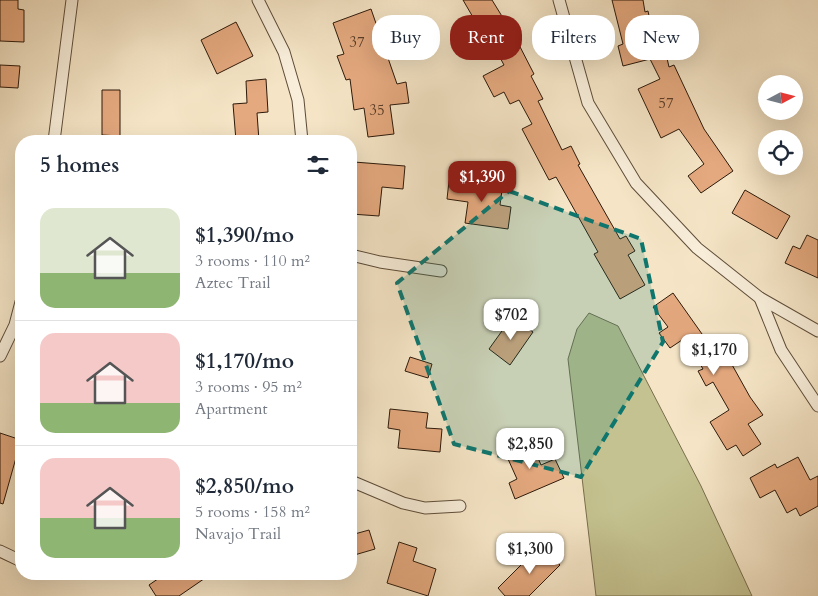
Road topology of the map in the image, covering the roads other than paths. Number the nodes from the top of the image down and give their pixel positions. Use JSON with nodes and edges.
{"nodes":[{"id":1,"x":72,"y":0,"type":"edge"},
{"id":2,"x":258,"y":0,"type":"edge"},
{"id":3,"x":560,"y":0,"type":"edge"},
{"id":4,"x":55,"y":135,"type":"edge"},
{"id":5,"x":301,"y":135,"type":"edge"},
{"id":6,"x":357,"y":256,"type":"edge"},
{"id":7,"x":441,"y":271,"type":"dead end"},
{"id":8,"x":760,"y":298,"type":"junction"},
{"id":9,"x":15,"y":325,"type":"edge"},
{"id":10,"x":818,"y":331,"type":"edge"},
{"id":11,"x":0,"y":356,"type":"edge"},
{"id":12,"x":818,"y":406,"type":"edge"},
{"id":13,"x":357,"y":484,"type":"edge"},
{"id":14,"x":460,"y":506,"type":"dead end"},
{"id":15,"x":0,"y":551,"type":"edge"},
{"id":16,"x":15,"y":558,"type":"edge"}],
"edges":[{"from":1,"to":4,"type":"street"},
{"from":2,"to":5,"type":"street"},
{"from":3,"to":8,"type":"street"},
{"from":6,"to":7,"type":"street"},
{"from":8,"to":10,"type":"street"},
{"from":8,"to":12,"type":"street"},
{"from":9,"to":11,"type":"street"},
{"from":13,"to":14,"type":"street"},
{"from":15,"to":16,"type":"street"}]}
